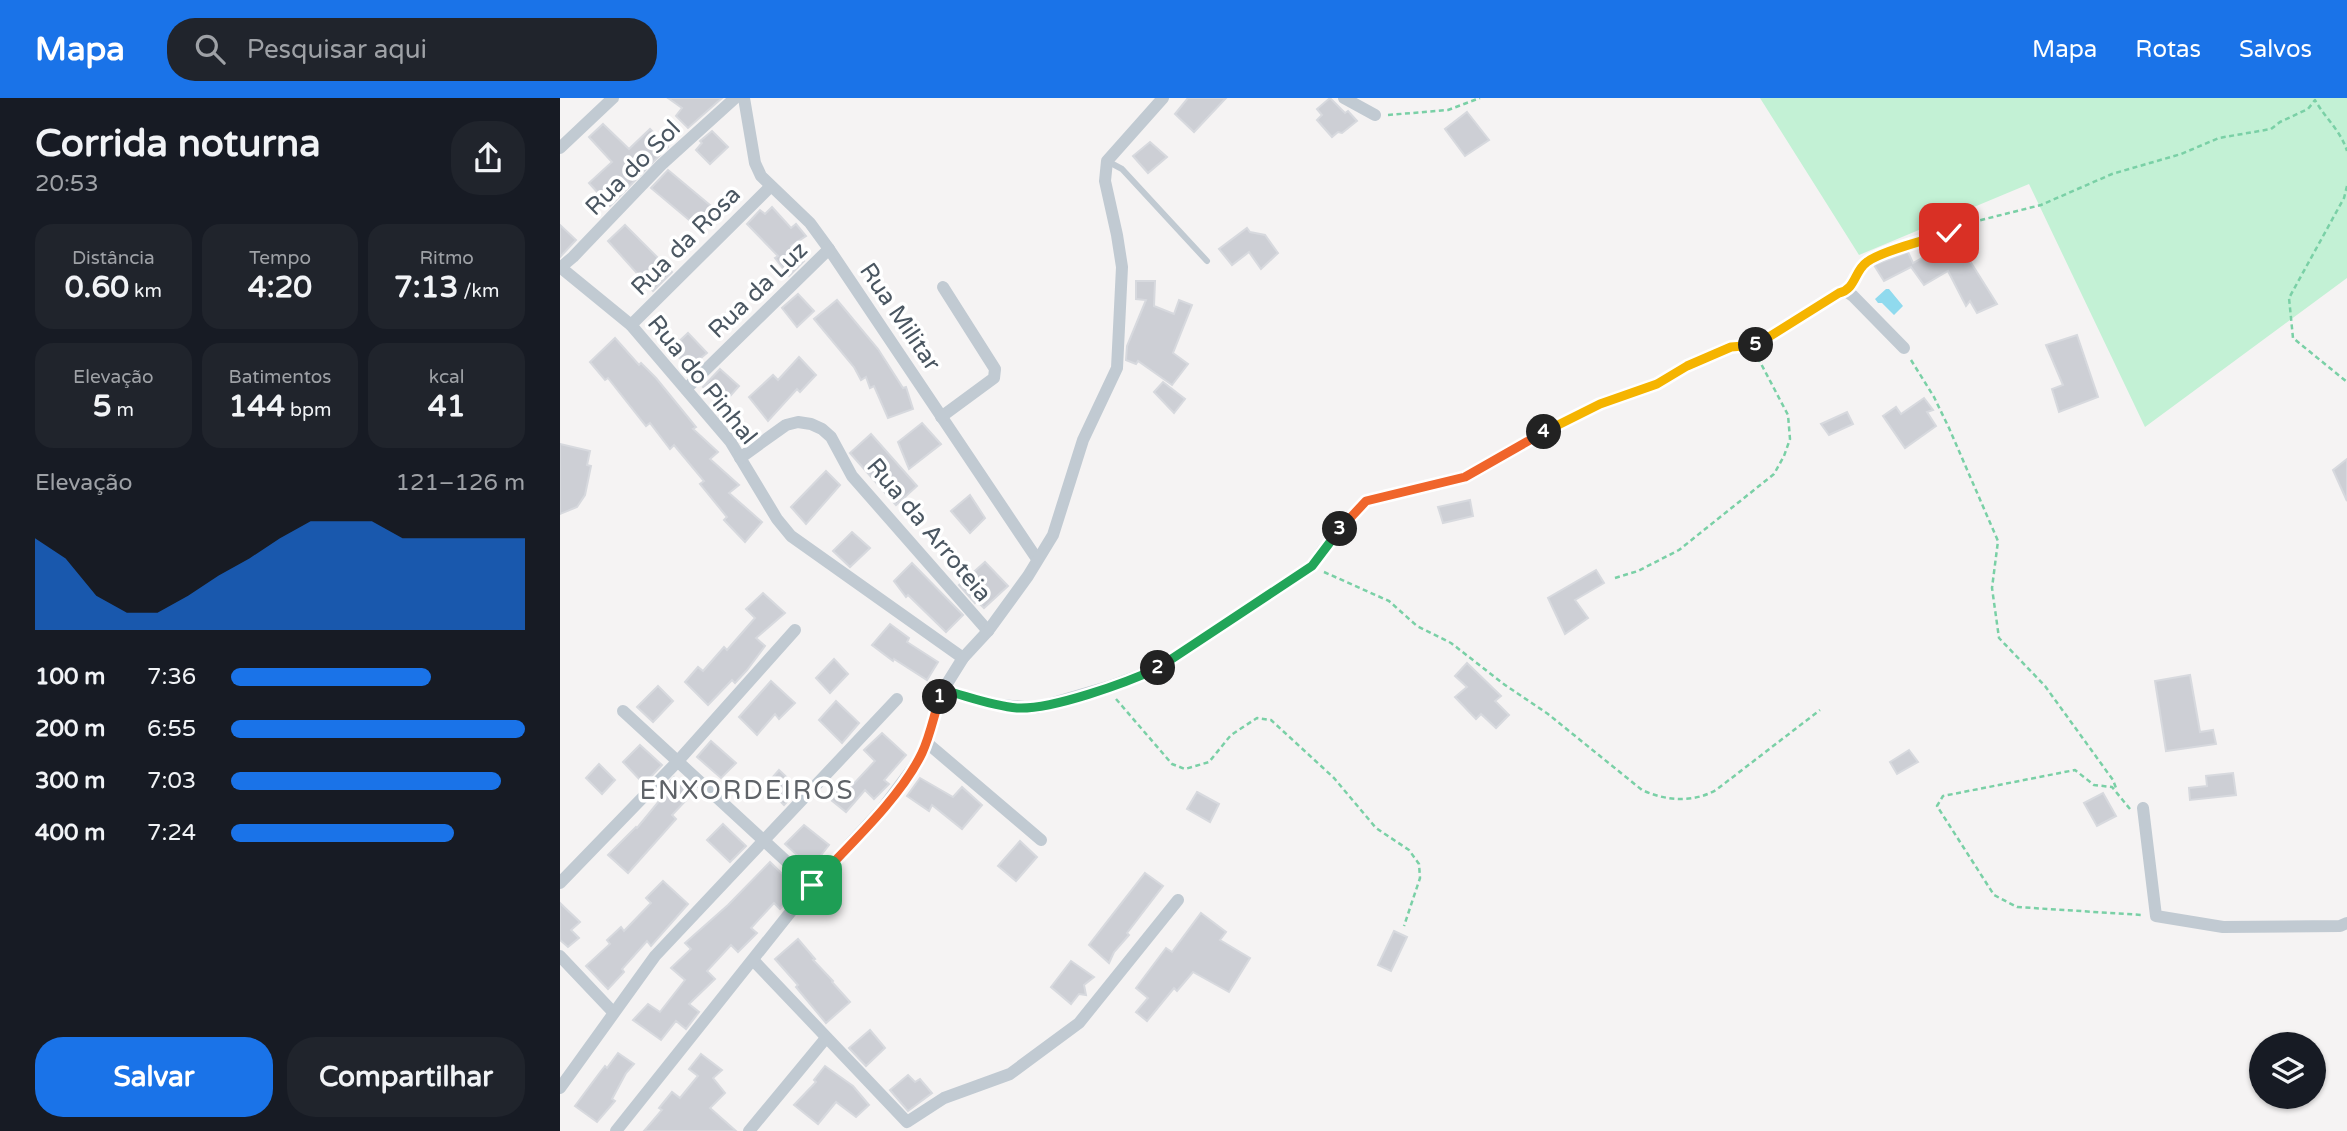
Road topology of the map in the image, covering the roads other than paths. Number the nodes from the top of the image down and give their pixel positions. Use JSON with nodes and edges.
{"nodes":[{"id":1,"x":613,"y":98,"type":"edge"},
{"id":2,"x":735,"y":98,"type":"edge"},
{"id":3,"x":744,"y":98,"type":"edge"},
{"id":4,"x":1163,"y":98,"type":"edge"},
{"id":5,"x":1344,"y":98,"type":"edge"},
{"id":6,"x":1376,"y":115,"type":"road end"},
{"id":7,"x":560,"y":148,"type":"edge"},
{"id":8,"x":1107,"y":161,"type":"junction"},
{"id":9,"x":771,"y":187,"type":"junction"},
{"id":10,"x":829,"y":249,"type":"junction"},
{"id":11,"x":1207,"y":261,"type":"dead end"},
{"id":12,"x":560,"y":267,"type":"edge"},
{"id":13,"x":943,"y":287,"type":"dead end"},
{"id":14,"x":631,"y":325,"type":"junction"},
{"id":15,"x":1904,"y":348,"type":"road end"},
{"id":16,"x":686,"y":390,"type":"junction"},
{"id":17,"x":941,"y":417,"type":"junction"},
{"id":18,"x":740,"y":458,"type":"junction"},
{"id":19,"x":1037,"y":559,"type":"junction"},
{"id":20,"x":795,"y":630,"type":"dead end"},
{"id":21,"x":988,"y":631,"type":"junction"},
{"id":22,"x":963,"y":658,"type":"junction"},
{"id":23,"x":943,"y":690,"type":"junction"},
{"id":24,"x":897,"y":699,"type":"dead end"},
{"id":25,"x":624,"y":711,"type":"dead end"},
{"id":26,"x":926,"y":742,"type":"junction"},
{"id":27,"x":678,"y":761,"type":"junction"},
{"id":28,"x":2143,"y":808,"type":"dead end"},
{"id":29,"x":1041,"y":840,"type":"dead end"},
{"id":30,"x":764,"y":842,"type":"junction"},
{"id":31,"x":560,"y":883,"type":"edge"},
{"id":32,"x":812,"y":885,"type":"junction"},
{"id":33,"x":1178,"y":900,"type":"dead end"},
{"id":34,"x":2347,"y":923,"type":"edge"},
{"id":35,"x":560,"y":957,"type":"edge"},
{"id":36,"x":754,"y":961,"type":"junction"},
{"id":37,"x":613,"y":1012,"type":"junction"},
{"id":38,"x":826,"y":1038,"type":"junction"},
{"id":39,"x":560,"y":1088,"type":"edge"},
{"id":40,"x":615,"y":1131,"type":"edge"},
{"id":41,"x":750,"y":1131,"type":"edge"}],
"edges":[{"from":1,"to":7,"type":"street"},
{"from":2,"to":12,"type":"street","name":"Rua do Sol"},
{"from":3,"to":9,"type":"street","name":"Rua Militar"},
{"from":4,"to":8,"type":"street"},
{"from":5,"to":6,"type":"street"},
{"from":8,"to":11,"type":"lane"},
{"from":8,"to":19,"type":"street"},
{"from":9,"to":10,"type":"street","name":"Rua Militar"},
{"from":9,"to":14,"type":"street","name":"Rua da Rosa"},
{"from":10,"to":16,"type":"street","name":"Rua da Luz"},
{"from":10,"to":17,"type":"street","name":"Rua Militar"},
{"from":12,"to":14,"type":"street","name":"Rua do Pinhal"},
{"from":13,"to":17,"type":"street"},
{"from":14,"to":16,"type":"street","name":"Rua do Pinhal"},
{"from":15,"to":23,"type":"street"},
{"from":16,"to":18,"type":"street","name":"Rua do Pinhal"},
{"from":17,"to":19,"type":"street","name":"Rua Militar"},
{"from":18,"to":21,"type":"street","name":"Rua da Arroteia"},
{"from":18,"to":22,"type":"street","name":"Rua do Pinhal"},
{"from":19,"to":21,"type":"street"},
{"from":20,"to":27,"type":"street"},
{"from":21,"to":22,"type":"street"},
{"from":22,"to":23,"type":"street"},
{"from":23,"to":26,"type":"street"},
{"from":24,"to":30,"type":"street"},
{"from":25,"to":27,"type":"street"},
{"from":26,"to":29,"type":"street"},
{"from":26,"to":32,"type":"street"},
{"from":27,"to":30,"type":"street"},
{"from":27,"to":31,"type":"street"},
{"from":28,"to":34,"type":"street"},
{"from":30,"to":32,"type":"street"},
{"from":30,"to":37,"type":"street"},
{"from":32,"to":36,"type":"street"},
{"from":33,"to":38,"type":"street"},
{"from":35,"to":37,"type":"street"},
{"from":36,"to":38,"type":"street"},
{"from":36,"to":40,"type":"street"},
{"from":37,"to":39,"type":"street"},
{"from":38,"to":41,"type":"street"}]}
